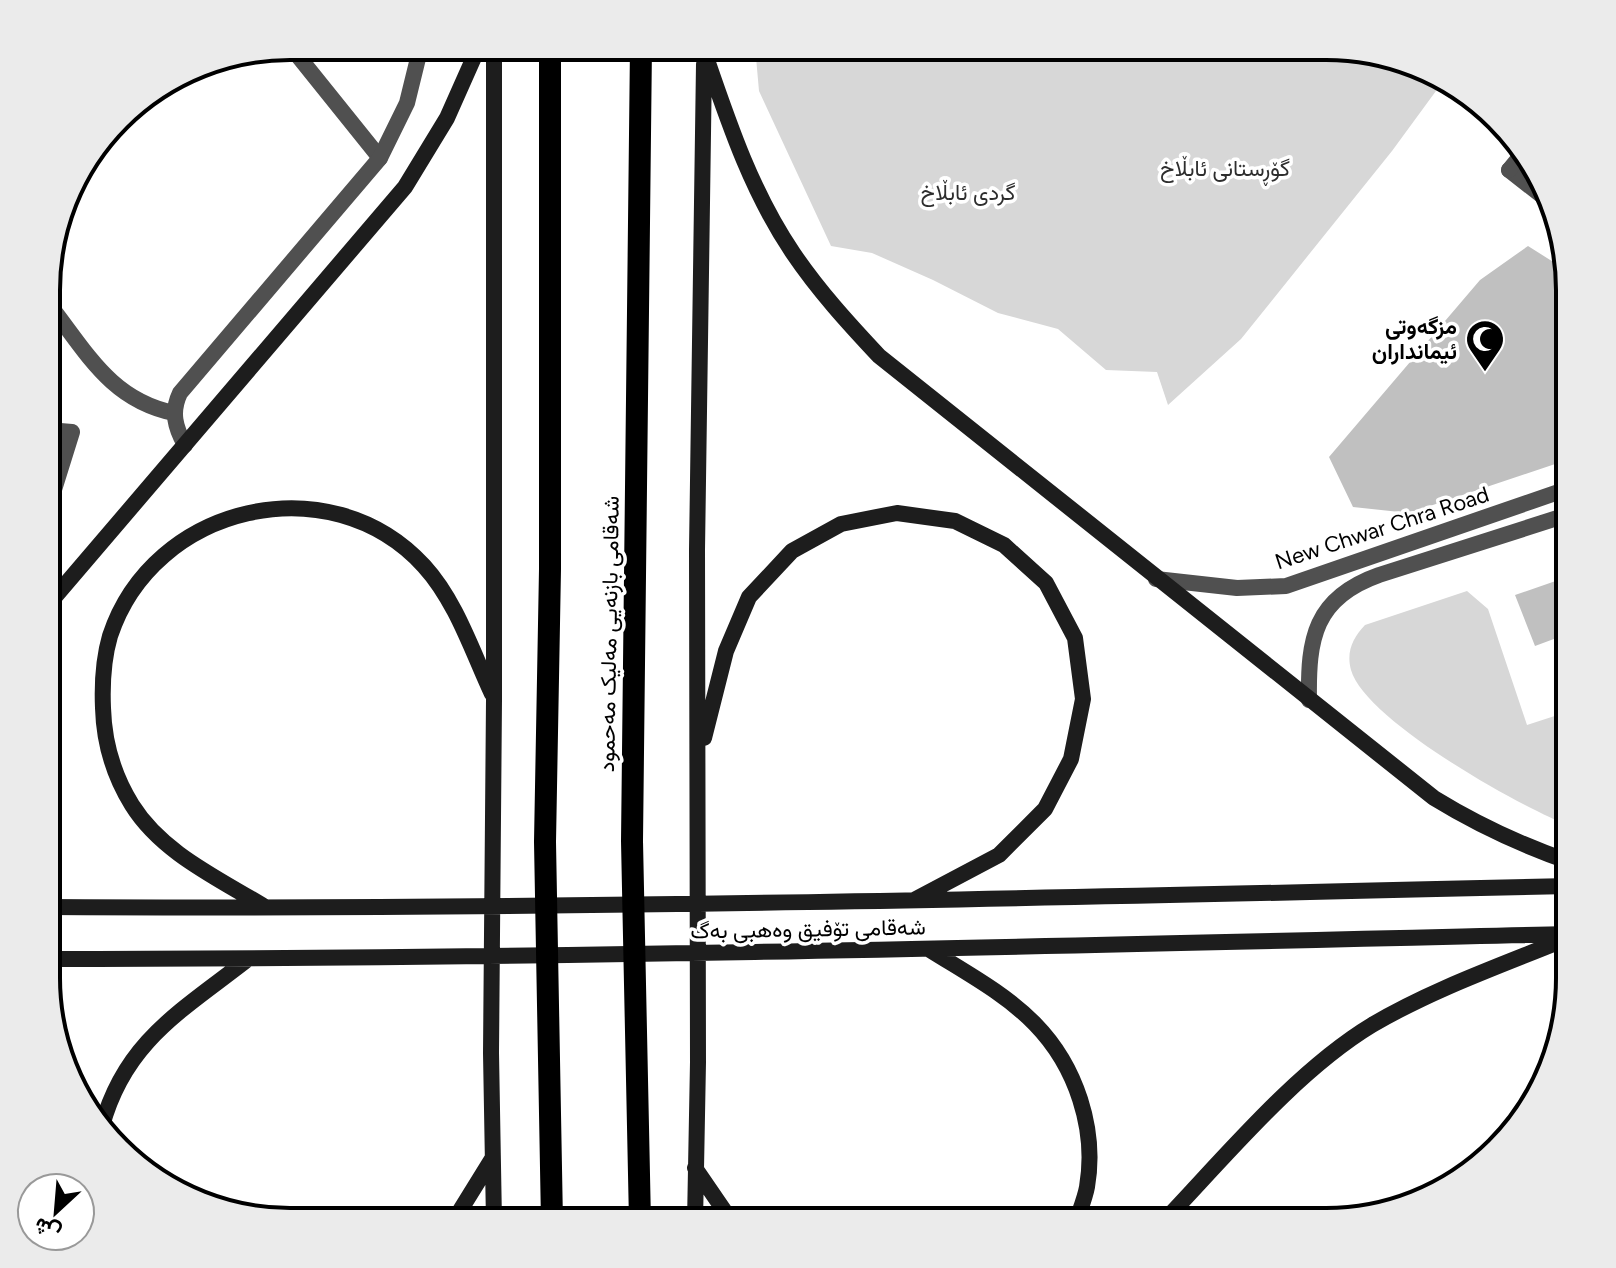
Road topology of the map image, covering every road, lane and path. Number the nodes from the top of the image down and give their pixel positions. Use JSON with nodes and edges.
{"nodes":[{"id":1,"x":301,"y":60,"type":"edge"},
{"id":2,"x":418,"y":60,"type":"edge"},
{"id":3,"x":473,"y":60,"type":"edge"},
{"id":4,"x":494,"y":60,"type":"edge"},
{"id":5,"x":550,"y":60,"type":"edge"},
{"id":6,"x":641,"y":60,"type":"edge"},
{"id":7,"x":704,"y":60,"type":"edge"},
{"id":8,"x":708,"y":60,"type":"edge"},
{"id":9,"x":380,"y":158,"type":"junction"},
{"id":10,"x":1516,"y":161,"type":"edge"},
{"id":11,"x":1532,"y":188,"type":"edge"},
{"id":12,"x":60,"y":319,"type":"edge"},
{"id":13,"x":174,"y":413,"type":"junction"},
{"id":14,"x":60,"y":431,"type":"edge"},
{"id":15,"x":185,"y":445,"type":"junction"},
{"id":16,"x":60,"y":470,"type":"edge"},
{"id":17,"x":1556,"y":493,"type":"edge"},
{"id":18,"x":1556,"y":518,"type":"edge"},
{"id":19,"x":1156,"y":579,"type":"junction"},
{"id":20,"x":60,"y":591,"type":"edge"},
{"id":21,"x":494,"y":700,"type":"junction"},
{"id":22,"x":1309,"y":700,"type":"junction"},
{"id":23,"x":697,"y":779,"type":"junction"},
{"id":24,"x":1556,"y":857,"type":"edge"},
{"id":25,"x":1556,"y":886,"type":"edge"},
{"id":26,"x":912,"y":901,"type":"junction"},
{"id":27,"x":60,"y":907,"type":"edge"},
{"id":28,"x":266,"y":908,"type":"junction"},
{"id":29,"x":1556,"y":935,"type":"edge"},
{"id":30,"x":1556,"y":941,"type":"edge"},
{"id":31,"x":930,"y":950,"type":"junction"},
{"id":32,"x":60,"y":959,"type":"edge"},
{"id":33,"x":248,"y":959,"type":"junction"},
{"id":34,"x":105,"y":1115,"type":"edge"},
{"id":35,"x":493,"y":1158,"type":"junction"},
{"id":36,"x":695,"y":1168,"type":"junction"},
{"id":37,"x":462,"y":1208,"type":"edge"},
{"id":38,"x":494,"y":1208,"type":"edge"},
{"id":39,"x":552,"y":1208,"type":"edge"},
{"id":40,"x":640,"y":1208,"type":"edge"},
{"id":41,"x":695,"y":1208,"type":"edge"},
{"id":42,"x":722,"y":1208,"type":"edge"},
{"id":43,"x":1080,"y":1208,"type":"edge"},
{"id":44,"x":1177,"y":1208,"type":"edge"}],
"edges":[{"from":1,"to":9,"type":"street"},
{"from":2,"to":9,"type":"street"},
{"from":3,"to":15,"type":"main road"},
{"from":4,"to":21,"type":"main road"},
{"from":5,"to":39,"type":"highway"},
{"from":6,"to":40,"type":"highway","name":"شەقامی بازنەیی مەلیک مەحمود"},
{"from":7,"to":23,"type":"main road"},
{"from":8,"to":19,"type":"main road"},
{"from":9,"to":13,"type":"street"},
{"from":10,"to":11,"type":"street"},
{"from":12,"to":13,"type":"street"},
{"from":13,"to":15,"type":"street"},
{"from":14,"to":16,"type":"street"},
{"from":15,"to":20,"type":"main road"},
{"from":17,"to":19,"type":"street","name":"New Chwar Chra Road"},
{"from":18,"to":22,"type":"street","name":"New Chwar Chra Road"},
{"from":19,"to":22,"type":"main road"},
{"from":21,"to":28,"type":"main road"},
{"from":21,"to":35,"type":"main road"},
{"from":22,"to":24,"type":"main road"},
{"from":23,"to":26,"type":"main road"},
{"from":23,"to":36,"type":"main road"},
{"from":25,"to":26,"type":"main road","name":"شەقامی تۆفیق وەهبی بەگ"},
{"from":26,"to":28,"type":"main road","name":"شەقامی تۆفیق وەهبی بەگ"},
{"from":27,"to":28,"type":"main road","name":"شەقامی تۆفیق وەهبی بەگ"},
{"from":29,"to":31,"type":"main road","name":"شەقامی تۆفیق وەهبی بەگ"},
{"from":30,"to":44,"type":"main road"},
{"from":31,"to":33,"type":"main road","name":"شەقامی تۆفیق وەهبی بەگ"},
{"from":31,"to":43,"type":"main road"},
{"from":32,"to":33,"type":"main road","name":"شەقامی تۆفیق وەهبی بەگ"},
{"from":33,"to":34,"type":"main road"},
{"from":35,"to":37,"type":"main road"},
{"from":35,"to":38,"type":"main road"},
{"from":36,"to":41,"type":"main road"},
{"from":36,"to":42,"type":"main road"}]}
